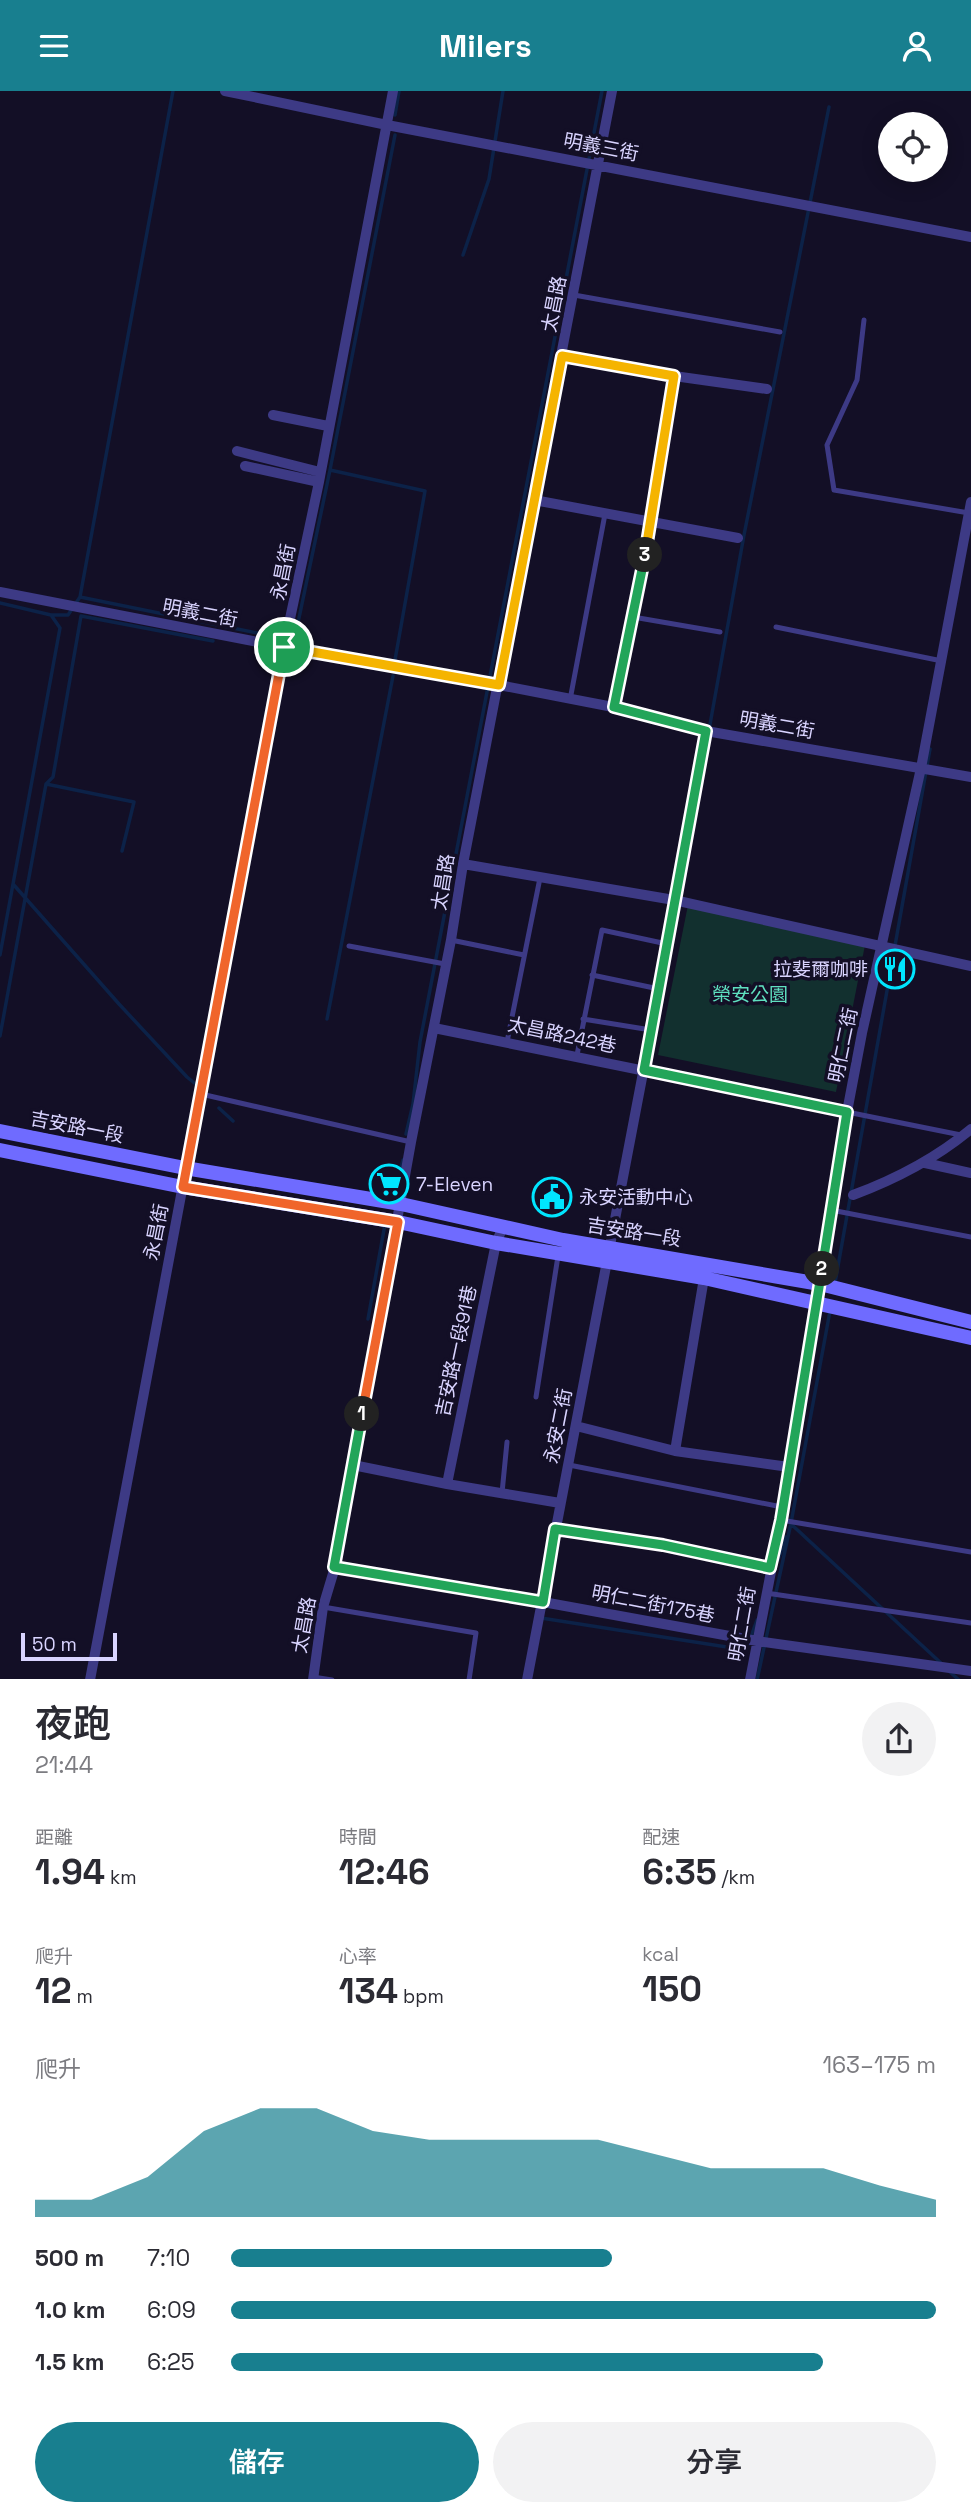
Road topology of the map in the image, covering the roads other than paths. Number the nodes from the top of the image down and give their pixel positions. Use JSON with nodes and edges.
{"nodes":[{"id":1,"x":225,"y":91,"type":"edge"},
{"id":2,"x":393,"y":91,"type":"edge"},
{"id":3,"x":612,"y":91,"type":"edge"},
{"id":4,"x":387,"y":125,"type":"junction"},
{"id":5,"x":599,"y":165,"type":"junction"},
{"id":6,"x":971,"y":237,"type":"edge"},
{"id":7,"x":574,"y":295,"type":"junction"},
{"id":8,"x":864,"y":320,"type":"dead end"},
{"id":9,"x":780,"y":332,"type":"dead end"},
{"id":10,"x":562,"y":356,"type":"junction"},
{"id":11,"x":674,"y":376,"type":"junction"},
{"id":12,"x":767,"y":389,"type":"dead end"},
{"id":13,"x":273,"y":415,"type":"dead end"},
{"id":14,"x":328,"y":426,"type":"junction"},
{"id":15,"x":237,"y":451,"type":"dead end"},
{"id":16,"x":245,"y":466,"type":"dead end"},
{"id":17,"x":320,"y":477,"type":"junction"},
{"id":18,"x":534,"y":500,"type":"junction"},
{"id":19,"x":970,"y":508,"type":"edge"},
{"id":20,"x":605,"y":515,"type":"junction"},
{"id":21,"x":652,"y":522,"type":"junction"},
{"id":22,"x":738,"y":538,"type":"dead end"},
{"id":23,"x":0,"y":592,"type":"edge"},
{"id":24,"x":632,"y":617,"type":"junction"},
{"id":25,"x":776,"y":627,"type":"dead end"},
{"id":26,"x":720,"y":632,"type":"dead end"},
{"id":27,"x":284,"y":647,"type":"junction"},
{"id":28,"x":942,"y":661,"type":"junction"},
{"id":29,"x":499,"y":685,"type":"junction"},
{"id":30,"x":570,"y":700,"type":"junction"},
{"id":31,"x":614,"y":707,"type":"junction"},
{"id":32,"x":706,"y":731,"type":"junction"},
{"id":33,"x":920,"y":768,"type":"junction"},
{"id":34,"x":971,"y":777,"type":"edge"},
{"id":35,"x":463,"y":864,"type":"junction"},
{"id":36,"x":540,"y":878,"type":"junction"},
{"id":37,"x":674,"y":900,"type":"junction"},
{"id":38,"x":451,"y":940,"type":"junction"},
{"id":39,"x":667,"y":944,"type":"junction"},
{"id":40,"x":349,"y":946,"type":"dead end"},
{"id":41,"x":883,"y":947,"type":"junction"},
{"id":42,"x":524,"y":955,"type":"junction"},
{"id":43,"x":445,"y":964,"type":"junction"},
{"id":44,"x":971,"y":966,"type":"edge"},
{"id":45,"x":592,"y":975,"type":"junction"},
{"id":46,"x":659,"y":989,"type":"junction"},
{"id":47,"x":583,"y":1019,"type":"junction"},
{"id":48,"x":434,"y":1028,"type":"junction"},
{"id":49,"x":650,"y":1030,"type":"junction"},
{"id":50,"x":507,"y":1042,"type":"junction"},
{"id":51,"x":577,"y":1055,"type":"junction"},
{"id":52,"x":644,"y":1070,"type":"junction"},
{"id":53,"x":201,"y":1094,"type":"junction"},
{"id":54,"x":847,"y":1112,"type":"junction"},
{"id":55,"x":0,"y":1132,"type":"edge"},
{"id":56,"x":967,"y":1132,"type":"edge"},
{"id":57,"x":411,"y":1142,"type":"junction"},
{"id":58,"x":0,"y":1150,"type":"edge"},
{"id":59,"x":925,"y":1163,"type":"junction"},
{"id":60,"x":185,"y":1168,"type":"junction"},
{"id":61,"x":971,"y":1173,"type":"edge"},
{"id":62,"x":183,"y":1187,"type":"junction"},
{"id":63,"x":853,"y":1195,"type":"dead end"},
{"id":64,"x":401,"y":1204,"type":"junction"},
{"id":65,"x":831,"y":1210,"type":"junction"},
{"id":66,"x":398,"y":1222,"type":"junction"},
{"id":67,"x":503,"y":1227,"type":"junction"},
{"id":68,"x":971,"y":1237,"type":"edge"},
{"id":69,"x":496,"y":1243,"type":"junction"},
{"id":70,"x":561,"y":1247,"type":"junction"},
{"id":71,"x":607,"y":1255,"type":"junction"},
{"id":72,"x":708,"y":1263,"type":"junction"},
{"id":73,"x":704,"y":1277,"type":"junction"},
{"id":74,"x":820,"y":1284,"type":"junction"},
{"id":75,"x":817,"y":1303,"type":"junction"},
{"id":76,"x":971,"y":1322,"type":"edge"},
{"id":77,"x":971,"y":1338,"type":"edge"},
{"id":78,"x":536,"y":1397,"type":"dead end"},
{"id":79,"x":576,"y":1426,"type":"junction"},
{"id":80,"x":507,"y":1442,"type":"dead end"},
{"id":81,"x":675,"y":1451,"type":"junction"},
{"id":82,"x":353,"y":1465,"type":"junction"},
{"id":83,"x":569,"y":1465,"type":"junction"},
{"id":84,"x":789,"y":1467,"type":"junction"},
{"id":85,"x":447,"y":1484,"type":"junction"},
{"id":86,"x":502,"y":1493,"type":"junction"},
{"id":87,"x":560,"y":1503,"type":"junction"},
{"id":88,"x":782,"y":1507,"type":"junction"},
{"id":89,"x":781,"y":1520,"type":"junction"},
{"id":90,"x":555,"y":1529,"type":"junction"},
{"id":91,"x":971,"y":1552,"type":"edge"},
{"id":92,"x":334,"y":1567,"type":"junction"},
{"id":93,"x":770,"y":1568,"type":"junction"},
{"id":94,"x":765,"y":1593,"type":"junction"},
{"id":95,"x":543,"y":1602,"type":"junction"},
{"id":96,"x":323,"y":1607,"type":"junction"},
{"id":97,"x":971,"y":1623,"type":"edge"},
{"id":98,"x":757,"y":1641,"type":"junction"},
{"id":99,"x":971,"y":1671,"type":"edge"},
{"id":100,"x":313,"y":1678,"type":"edge"},
{"id":101,"x":90,"y":1679,"type":"edge"},
{"id":102,"x":332,"y":1679,"type":"edge"},
{"id":103,"x":469,"y":1679,"type":"edge"},
{"id":104,"x":527,"y":1679,"type":"edge"},
{"id":105,"x":750,"y":1679,"type":"edge"}],
"edges":[{"from":1,"to":4,"type":"street","name":"明義三街"},
{"from":2,"to":4,"type":"street","name":"永昌街"},
{"from":3,"to":5,"type":"street","name":"太昌路"},
{"from":4,"to":5,"type":"street","name":"明義三街"},
{"from":4,"to":14,"type":"street","name":"永昌街"},
{"from":5,"to":6,"type":"street","name":"明義三街"},
{"from":5,"to":7,"type":"street","name":"太昌路"},
{"from":7,"to":9,"type":"lane"},
{"from":7,"to":10,"type":"street","name":"太昌路"},
{"from":8,"to":19,"type":"lane"},
{"from":10,"to":11,"type":"street"},
{"from":10,"to":18,"type":"street","name":"太昌路"},
{"from":11,"to":12,"type":"street"},
{"from":11,"to":21,"type":"street"},
{"from":13,"to":14,"type":"street"},
{"from":14,"to":17,"type":"street","name":"永昌街"},
{"from":15,"to":17,"type":"street"},
{"from":16,"to":17,"type":"street"},
{"from":17,"to":27,"type":"street","name":"永昌街"},
{"from":18,"to":20,"type":"street"},
{"from":18,"to":29,"type":"street","name":"太昌路"},
{"from":19,"to":28,"type":"street","name":"明仁二街"},
{"from":20,"to":21,"type":"street"},
{"from":20,"to":30,"type":"lane"},
{"from":21,"to":22,"type":"street"},
{"from":21,"to":24,"type":"street"},
{"from":23,"to":27,"type":"street","name":"明義二街"},
{"from":24,"to":26,"type":"lane"},
{"from":24,"to":31,"type":"street"},
{"from":25,"to":28,"type":"lane"},
{"from":27,"to":29,"type":"street","name":"明義二街"},
{"from":27,"to":53,"type":"street","name":"永昌街"},
{"from":28,"to":33,"type":"street","name":"明仁二街"},
{"from":29,"to":30,"type":"street","name":"明義二街"},
{"from":29,"to":35,"type":"street","name":"太昌路"},
{"from":30,"to":31,"type":"street","name":"明義二街"},
{"from":31,"to":32,"type":"street","name":"明義二街"},
{"from":32,"to":33,"type":"street","name":"明義二街"},
{"from":32,"to":37,"type":"street","name":"永安二街"},
{"from":33,"to":34,"type":"street","name":"明義二街"},
{"from":33,"to":41,"type":"street","name":"明仁二街"},
{"from":35,"to":36,"type":"street"},
{"from":35,"to":38,"type":"street","name":"太昌路"},
{"from":36,"to":37,"type":"street"},
{"from":36,"to":42,"type":"lane"},
{"from":37,"to":39,"type":"street","name":"永安二街"},
{"from":37,"to":41,"type":"street"},
{"from":38,"to":42,"type":"lane"},
{"from":38,"to":43,"type":"street","name":"太昌路"},
{"from":39,"to":45,"type":"lane"},
{"from":39,"to":46,"type":"street","name":"永安二街"},
{"from":40,"to":43,"type":"lane"},
{"from":41,"to":44,"type":"street"},
{"from":41,"to":54,"type":"street","name":"明仁二街"},
{"from":42,"to":50,"type":"lane"},
{"from":43,"to":48,"type":"street","name":"太昌路"},
{"from":45,"to":46,"type":"lane"},
{"from":45,"to":47,"type":"lane"},
{"from":46,"to":49,"type":"street","name":"永安二街"},
{"from":47,"to":49,"type":"lane"},
{"from":47,"to":51,"type":"lane"},
{"from":48,"to":50,"type":"street","name":"太昌路242巷"},
{"from":48,"to":57,"type":"street","name":"太昌路"},
{"from":49,"to":52,"type":"street","name":"永安二街"},
{"from":50,"to":51,"type":"street","name":"太昌路242巷"},
{"from":51,"to":52,"type":"street","name":"太昌路242巷"},
{"from":52,"to":54,"type":"street","name":"太昌路242巷"},
{"from":52,"to":71,"type":"street","name":"永安二街"},
{"from":53,"to":57,"type":"lane"},
{"from":53,"to":60,"type":"street","name":"永昌街"},
{"from":54,"to":56,"type":"lane"},
{"from":54,"to":65,"type":"street","name":"明仁二街"},
{"from":55,"to":60,"type":"street","name":"吉安路一段"},
{"from":56,"to":59,"type":"street"},
{"from":57,"to":64,"type":"street","name":"太昌路"},
{"from":58,"to":62,"type":"street","name":"吉安路一段"},
{"from":59,"to":61,"type":"street"},
{"from":59,"to":63,"type":"street"},
{"from":60,"to":62,"type":"street","name":"永昌街"},
{"from":60,"to":64,"type":"street","name":"吉安路一段"},
{"from":62,"to":66,"type":"street","name":"吉安路一段"},
{"from":62,"to":101,"type":"street","name":"永昌街"},
{"from":64,"to":66,"type":"street","name":"太昌路"},
{"from":64,"to":67,"type":"street","name":"吉安路一段"},
{"from":65,"to":68,"type":"lane"},
{"from":65,"to":74,"type":"street","name":"明仁二街"},
{"from":66,"to":69,"type":"street","name":"吉安路一段"},
{"from":66,"to":82,"type":"street","name":"太昌路"},
{"from":67,"to":69,"type":"street","name":"吉安路一段91巷"},
{"from":67,"to":70,"type":"street","name":"吉安路一段"},
{"from":69,"to":70,"type":"street","name":"吉安路一段"},
{"from":69,"to":85,"type":"street","name":"吉安路一段91巷"},
{"from":70,"to":71,"type":"street","name":"吉安路一段"},
{"from":70,"to":78,"type":"lane"},
{"from":71,"to":72,"type":"street","name":"吉安路一段"},
{"from":71,"to":73,"type":"street","name":"吉安路一段"},
{"from":71,"to":79,"type":"street","name":"永安二街"},
{"from":72,"to":73,"type":"street"},
{"from":72,"to":74,"type":"street","name":"吉安路一段"},
{"from":73,"to":75,"type":"street","name":"吉安路一段"},
{"from":73,"to":81,"type":"street"},
{"from":74,"to":75,"type":"street","name":"明仁二街"},
{"from":74,"to":76,"type":"street","name":"吉安路一段"},
{"from":75,"to":77,"type":"street","name":"吉安路一段"},
{"from":75,"to":84,"type":"street","name":"明仁二街"},
{"from":79,"to":81,"type":"street"},
{"from":79,"to":83,"type":"street","name":"永安二街"},
{"from":80,"to":86,"type":"lane"},
{"from":81,"to":84,"type":"street"},
{"from":82,"to":85,"type":"street"},
{"from":82,"to":92,"type":"street","name":"太昌路"},
{"from":83,"to":87,"type":"street","name":"永安二街"},
{"from":83,"to":88,"type":"lane"},
{"from":84,"to":88,"type":"street","name":"明仁二街"},
{"from":85,"to":86,"type":"street"},
{"from":86,"to":87,"type":"street"},
{"from":87,"to":90,"type":"street","name":"永安二街"},
{"from":88,"to":89,"type":"street","name":"明仁二街"},
{"from":89,"to":91,"type":"lane"},
{"from":89,"to":93,"type":"street","name":"明仁二街"},
{"from":90,"to":93,"type":"lane"},
{"from":90,"to":95,"type":"street","name":"永安二街"},
{"from":92,"to":95,"type":"street","name":"明仁二街175巷"},
{"from":92,"to":96,"type":"street","name":"太昌路"},
{"from":93,"to":94,"type":"street","name":"明仁二街"},
{"from":94,"to":97,"type":"lane"},
{"from":94,"to":98,"type":"street","name":"明仁二街"},
{"from":95,"to":98,"type":"street","name":"明仁二街175巷"},
{"from":95,"to":104,"type":"street","name":"永安二街"},
{"from":96,"to":100,"type":"street","name":"太昌路"},
{"from":96,"to":103,"type":"lane"},
{"from":98,"to":99,"type":"street","name":"明仁二街175巷"},
{"from":98,"to":105,"type":"street","name":"明仁二街"},
{"from":100,"to":102,"type":"lane"}]}
